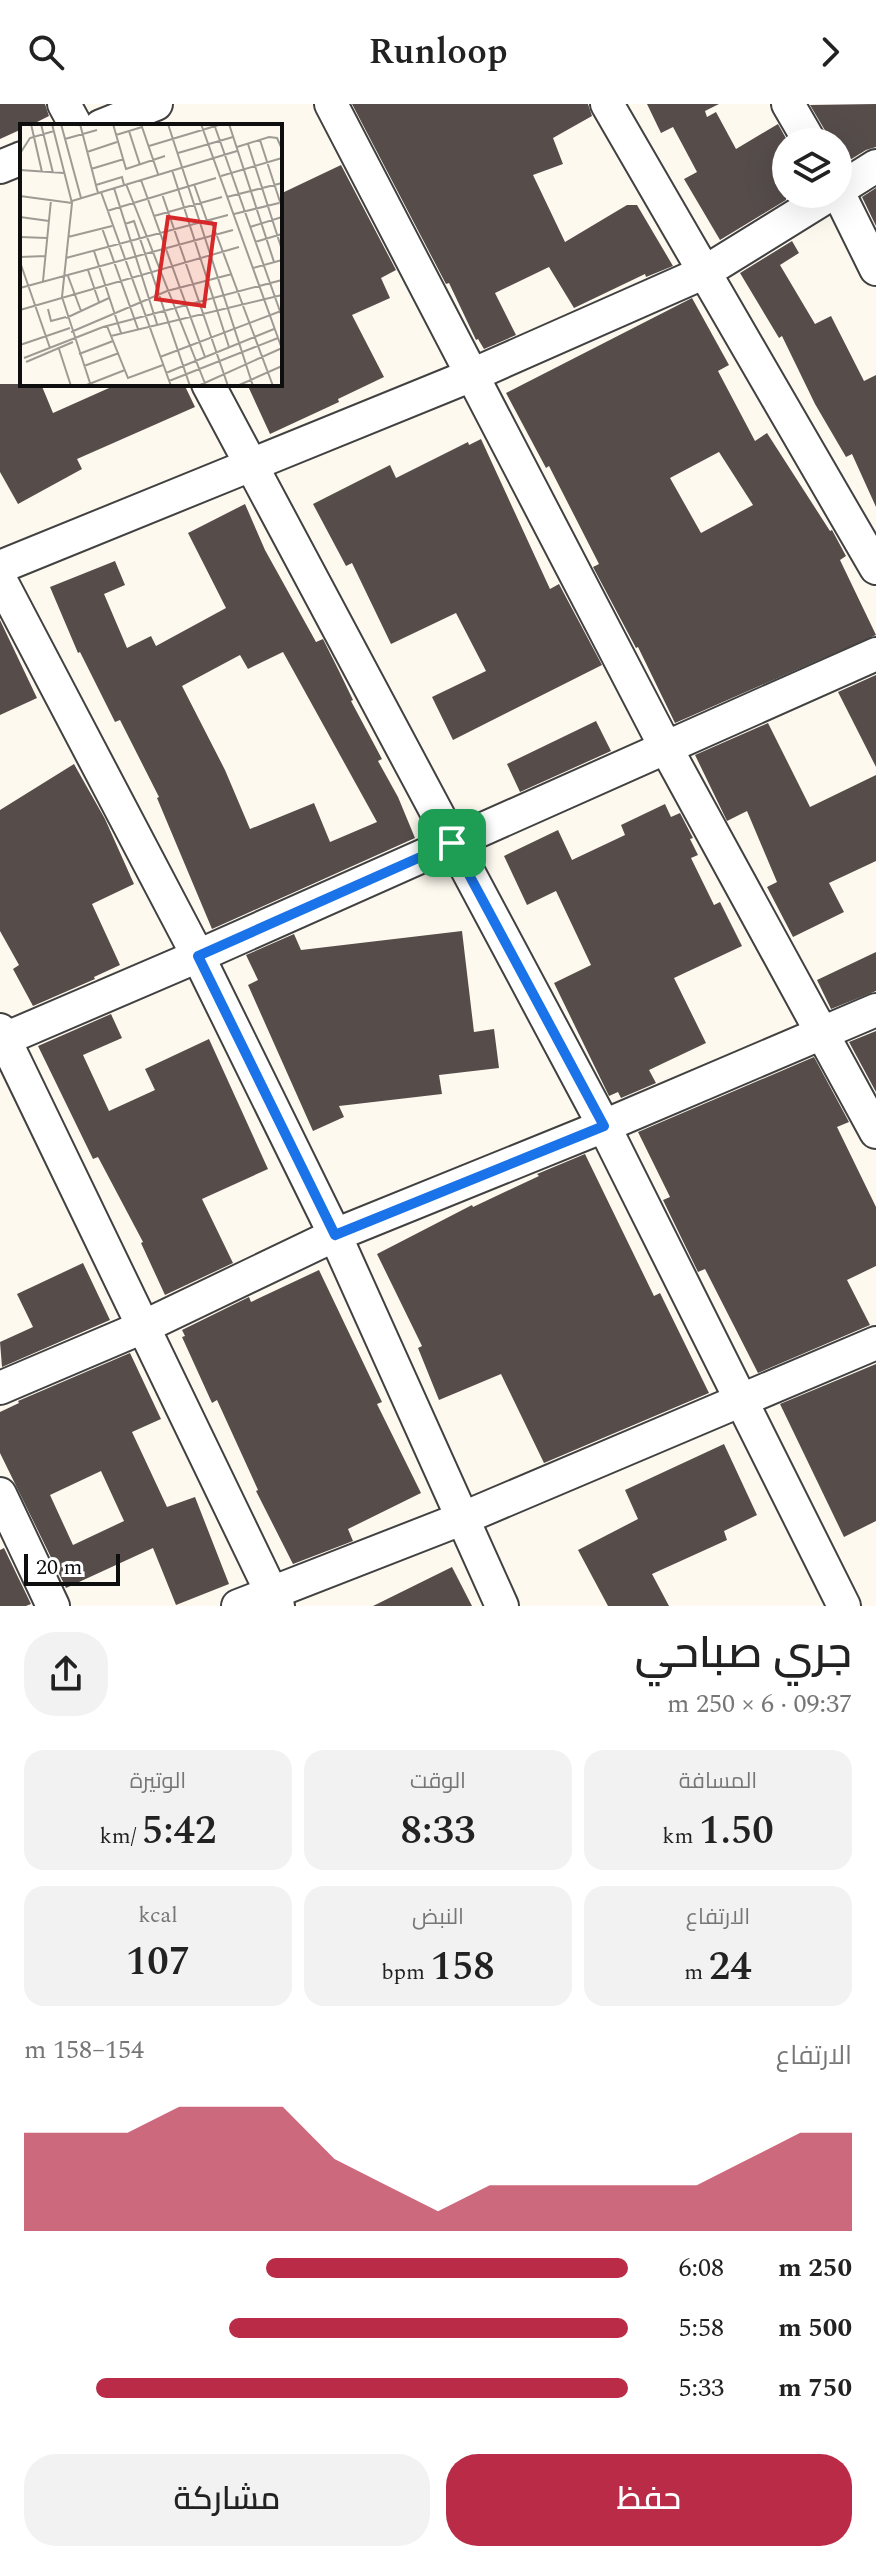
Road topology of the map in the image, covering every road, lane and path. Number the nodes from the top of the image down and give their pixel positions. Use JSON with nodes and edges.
{"nodes":[{"id":1,"x":64,"y":104,"type":"edge"},
{"id":2,"x":156,"y":104,"type":"edge"},
{"id":3,"x":331,"y":104,"type":"edge"},
{"id":4,"x":607,"y":104,"type":"edge"},
{"id":5,"x":788,"y":104,"type":"edge"},
{"id":6,"x":75,"y":124,"type":"edge"},
{"id":7,"x":106,"y":124,"type":"edge"},
{"id":8,"x":802,"y":128,"type":"edge"},
{"id":9,"x":20,"y":159,"type":"edge"},
{"id":10,"x":876,"y":166,"type":"edge"},
{"id":11,"x":0,"y":167,"type":"edge"},
{"id":12,"x":852,"y":182,"type":"edge"},
{"id":13,"x":808,"y":208,"type":"edge"},
{"id":14,"x":846,"y":208,"type":"edge"},
{"id":15,"x":876,"y":269,"type":"edge"},
{"id":16,"x":705,"y":272,"type":"junction"},
{"id":17,"x":472,"y":375,"type":"junction"},
{"id":18,"x":209,"y":386,"type":"edge"},
{"id":19,"x":250,"y":465,"type":"junction"},
{"id":20,"x":0,"y":567,"type":"edge"},
{"id":21,"x":876,"y":568,"type":"edge"},
{"id":22,"x":0,"y":579,"type":"edge"},
{"id":23,"x":876,"y":654,"type":"edge"},
{"id":24,"x":665,"y":746,"type":"junction"},
{"id":25,"x":452,"y":843,"type":"junction"},
{"id":26,"x":198,"y":956,"type":"junction"},
{"id":27,"x":876,"y":1010,"type":"edge"},
{"id":28,"x":824,"y":1033,"type":"junction"},
{"id":29,"x":2,"y":1037,"type":"edge"},
{"id":30,"x":604,"y":1126,"type":"junction"},
{"id":31,"x":876,"y":1132,"type":"edge"},
{"id":32,"x":335,"y":1235,"type":"junction"},
{"id":33,"x":143,"y":1327,"type":"junction"},
{"id":34,"x":876,"y":1343,"type":"edge"},
{"id":35,"x":0,"y":1388,"type":"edge"},
{"id":36,"x":740,"y":1402,"type":"junction"},
{"id":37,"x":0,"y":1494,"type":"edge"},
{"id":38,"x":461,"y":1519,"type":"junction"},
{"id":39,"x":275,"y":1599,"type":"edge"},
{"id":40,"x":53,"y":1606,"type":"edge"},
{"id":41,"x":238,"y":1606,"type":"edge"},
{"id":42,"x":502,"y":1606,"type":"edge"},
{"id":43,"x":844,"y":1606,"type":"edge"}],
"edges":[{"from":1,"to":6,"type":"street"},
{"from":2,"to":7,"type":"street"},
{"from":3,"to":17,"type":"street"},
{"from":4,"to":16,"type":"street"},
{"from":5,"to":8,"type":"street"},
{"from":9,"to":11,"type":"street"},
{"from":10,"to":12,"type":"street"},
{"from":13,"to":16,"type":"street"},
{"from":14,"to":15,"type":"street"},
{"from":16,"to":17,"type":"street"},
{"from":16,"to":21,"type":"street"},
{"from":17,"to":19,"type":"street"},
{"from":17,"to":24,"type":"street"},
{"from":18,"to":19,"type":"street"},
{"from":19,"to":20,"type":"street"},
{"from":19,"to":25,"type":"street"},
{"from":22,"to":26,"type":"street"},
{"from":23,"to":24,"type":"street"},
{"from":24,"to":25,"type":"street"},
{"from":24,"to":28,"type":"street"},
{"from":25,"to":26,"type":"street"},
{"from":25,"to":30,"type":"street"},
{"from":26,"to":29,"type":"street"},
{"from":26,"to":32,"type":"street"},
{"from":27,"to":28,"type":"street"},
{"from":28,"to":30,"type":"street"},
{"from":28,"to":31,"type":"street"},
{"from":29,"to":33,"type":"street"},
{"from":30,"to":32,"type":"street"},
{"from":30,"to":36,"type":"street"},
{"from":32,"to":33,"type":"street"},
{"from":32,"to":38,"type":"street"},
{"from":33,"to":35,"type":"street"},
{"from":33,"to":39,"type":"street"},
{"from":34,"to":36,"type":"street"},
{"from":36,"to":38,"type":"street"},
{"from":36,"to":43,"type":"street"},
{"from":37,"to":40,"type":"street"},
{"from":38,"to":39,"type":"street"},
{"from":38,"to":42,"type":"street"},
{"from":39,"to":41,"type":"street"}]}
